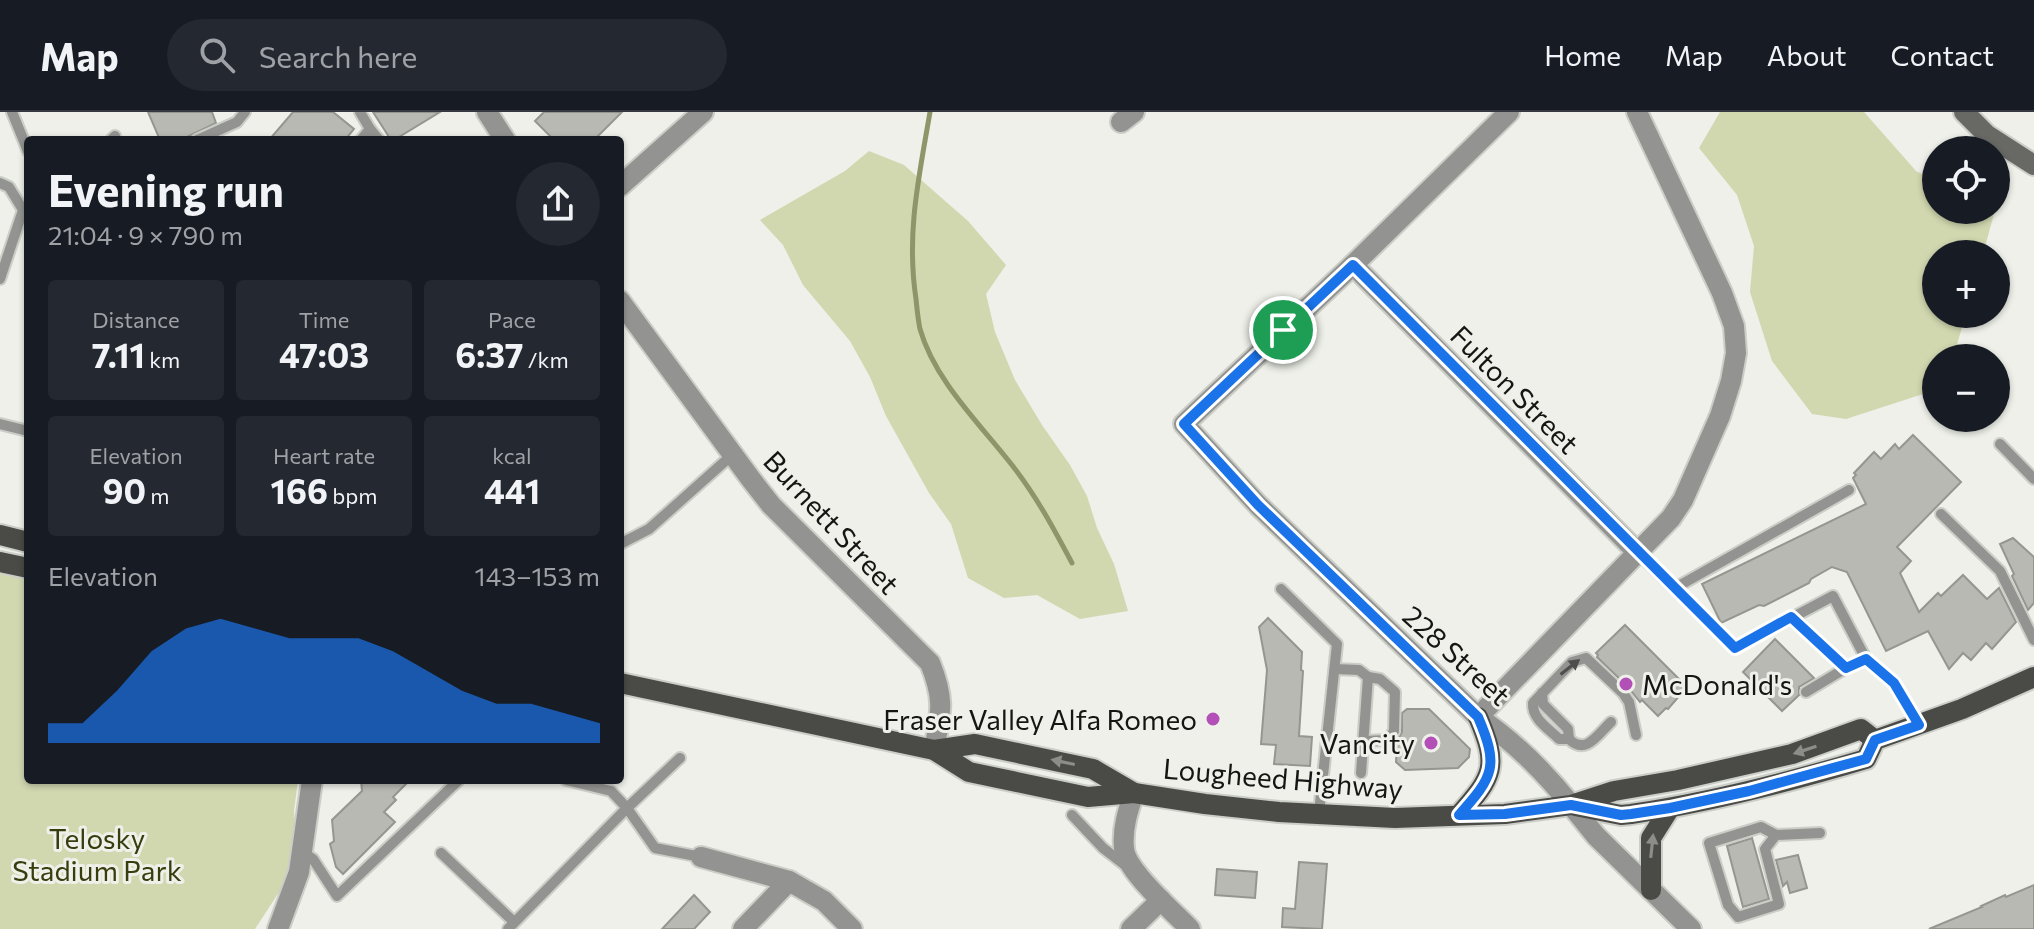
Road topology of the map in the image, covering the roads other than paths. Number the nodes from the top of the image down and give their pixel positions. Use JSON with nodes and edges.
{"nodes":[{"id":1,"x":12,"y":112,"type":"edge"},
{"id":2,"x":245,"y":112,"type":"edge"},
{"id":3,"x":360,"y":112,"type":"edge"},
{"id":4,"x":487,"y":112,"type":"edge"},
{"id":5,"x":703,"y":112,"type":"edge"},
{"id":6,"x":1509,"y":112,"type":"edge"},
{"id":7,"x":1637,"y":112,"type":"edge"},
{"id":8,"x":1964,"y":112,"type":"edge"},
{"id":9,"x":370,"y":129,"type":"junction"},
{"id":10,"x":206,"y":136,"type":"edge"},
{"id":11,"x":364,"y":136,"type":"edge"},
{"id":12,"x":376,"y":136,"type":"edge"},
{"id":13,"x":502,"y":136,"type":"edge"},
{"id":14,"x":24,"y":141,"type":"edge"},
{"id":15,"x":2034,"y":165,"type":"edge"},
{"id":16,"x":624,"y":182,"type":"edge"},
{"id":17,"x":0,"y":183,"type":"edge"},
{"id":18,"x":1353,"y":265,"type":"junction"},
{"id":19,"x":0,"y":279,"type":"edge"},
{"id":20,"x":624,"y":306,"type":"edge"},
{"id":21,"x":0,"y":424,"type":"edge"},
{"id":22,"x":24,"y":430,"type":"edge"},
{"id":23,"x":2000,"y":444,"type":"dead end"},
{"id":24,"x":732,"y":455,"type":"junction"},
{"id":25,"x":2034,"y":479,"type":"edge"},
{"id":26,"x":1849,"y":490,"type":"dead end"},
{"id":27,"x":1941,"y":514,"type":"dead end"},
{"id":28,"x":0,"y":535,"type":"edge"},
{"id":29,"x":24,"y":541,"type":"edge"},
{"id":30,"x":624,"y":542,"type":"edge"},
{"id":31,"x":1637,"y":552,"type":"junction"},
{"id":32,"x":0,"y":562,"type":"edge"},
{"id":33,"x":24,"y":567,"type":"edge"},
{"id":34,"x":1675,"y":588,"type":"junction"},
{"id":35,"x":1281,"y":589,"type":"dead end"},
{"id":36,"x":1791,"y":617,"type":"junction"},
{"id":37,"x":2034,"y":640,"type":"edge"},
{"id":38,"x":1866,"y":659,"type":"junction"},
{"id":39,"x":1846,"y":668,"type":"junction"},
{"id":40,"x":1335,"y":669,"type":"junction"},
{"id":41,"x":1368,"y":677,"type":"junction"},
{"id":42,"x":2034,"y":677,"type":"edge"},
{"id":43,"x":624,"y":684,"type":"edge"},
{"id":44,"x":1806,"y":692,"type":"dead end"},
{"id":45,"x":1478,"y":717,"type":"junction"},
{"id":46,"x":1611,"y":722,"type":"dead end"},
{"id":47,"x":1919,"y":725,"type":"junction"},
{"id":48,"x":1636,"y":735,"type":"dead end"},
{"id":49,"x":1875,"y":740,"type":"junction"},
{"id":50,"x":1364,"y":741,"type":"junction"},
{"id":51,"x":934,"y":750,"type":"junction"},
{"id":52,"x":680,"y":758,"type":"dead end"},
{"id":53,"x":1361,"y":773,"type":"dead end"},
{"id":54,"x":312,"y":784,"type":"edge"},
{"id":55,"x":455,"y":784,"type":"edge"},
{"id":56,"x":582,"y":784,"type":"edge"},
{"id":57,"x":1134,"y":793,"type":"junction"},
{"id":58,"x":1571,"y":805,"type":"junction"},
{"id":59,"x":627,"y":808,"type":"junction"},
{"id":60,"x":1670,"y":808,"type":"junction"},
{"id":61,"x":1319,"y":813,"type":"junction"},
{"id":62,"x":1072,"y":815,"type":"dead end"},
{"id":63,"x":1459,"y":815,"type":"junction"},
{"id":64,"x":1820,"y":833,"type":"dead end"},
{"id":65,"x":1776,"y":835,"type":"junction"},
{"id":66,"x":303,"y":852,"type":"junction"},
{"id":67,"x":441,"y":853,"type":"dead end"},
{"id":68,"x":701,"y":857,"type":"joint"},
{"id":69,"x":1139,"y":875,"type":"junction"},
{"id":70,"x":789,"y":881,"type":"junction"},
{"id":71,"x":1651,"y":890,"type":"junction"},
{"id":72,"x":1161,"y":900,"type":"junction"},
{"id":73,"x":511,"y":926,"type":"edge"},
{"id":74,"x":278,"y":929,"type":"edge"},
{"id":75,"x":743,"y":929,"type":"edge"},
{"id":76,"x":852,"y":929,"type":"edge"},
{"id":77,"x":1131,"y":929,"type":"edge"},
{"id":78,"x":1190,"y":929,"type":"edge"},
{"id":79,"x":1691,"y":929,"type":"edge"}],
"edges":[{"from":1,"to":14,"type":"lane"},
{"from":2,"to":10,"type":"lane"},
{"from":3,"to":9,"type":"lane"},
{"from":4,"to":13,"type":"street"},
{"from":5,"to":16,"type":"street"},
{"from":6,"to":18,"type":"street"},
{"from":7,"to":31,"type":"street"},
{"from":8,"to":15,"type":"main road"},
{"from":9,"to":11,"type":"lane"},
{"from":9,"to":12,"type":"lane"},
{"from":17,"to":19,"type":"lane"},
{"from":18,"to":31,"type":"street","name":"Fulton Street"},
{"from":18,"to":45,"type":"street","name":"228 Street"},
{"from":20,"to":24,"type":"street","name":"Burnett Street"},
{"from":21,"to":22,"type":"lane"},
{"from":23,"to":25,"type":"lane"},
{"from":24,"to":30,"type":"lane"},
{"from":24,"to":51,"type":"street","name":"Burnett Street"},
{"from":26,"to":34,"type":"lane"},
{"from":27,"to":37,"type":"lane"},
{"from":28,"to":29,"type":"main road"},
{"from":31,"to":34,"type":"lane"},
{"from":31,"to":45,"type":"street"},
{"from":32,"to":33,"type":"main road"},
{"from":34,"to":36,"type":"lane"},
{"from":35,"to":40,"type":"lane"},
{"from":36,"to":38,"type":"lane"},
{"from":36,"to":39,"type":"lane"},
{"from":38,"to":39,"type":"lane"},
{"from":38,"to":47,"type":"lane"},
{"from":39,"to":44,"type":"lane"},
{"from":40,"to":41,"type":"lane"},
{"from":40,"to":61,"type":"lane"},
{"from":41,"to":50,"type":"lane"},
{"from":41,"to":50,"type":"lane"},
{"from":42,"to":47,"type":"main road","name":"Lougheed Highway"},
{"from":43,"to":51,"type":"main road","name":"Lougheed Highway"},
{"from":45,"to":58,"type":"street","name":"228 Street"},
{"from":45,"to":63,"type":"main road"},
{"from":46,"to":48,"type":"lane","one_way":true},
{"from":47,"to":49,"type":"main road","name":"Lougheed Highway"},
{"from":49,"to":58,"type":"main road","name":"Lougheed Highway","one_way":true},
{"from":49,"to":60,"type":"main road","name":"Lougheed Highway"},
{"from":50,"to":53,"type":"lane"},
{"from":51,"to":57,"type":"main road","name":"Lougheed Highway"},
{"from":57,"to":51,"type":"main road","name":"Lougheed Highway","one_way":true},
{"from":52,"to":59,"type":"lane"},
{"from":54,"to":66,"type":"street"},
{"from":55,"to":66,"type":"lane"},
{"from":56,"to":59,"type":"lane"},
{"from":57,"to":61,"type":"main road","name":"Lougheed Highway"},
{"from":57,"to":69,"type":"street"},
{"from":58,"to":60,"type":"main road","name":"Lougheed Highway"},
{"from":58,"to":63,"type":"main road","name":"Lougheed Highway"},
{"from":58,"to":71,"type":"street","name":"228 Street"},
{"from":59,"to":68,"type":"lane"},
{"from":59,"to":73,"type":"lane"},
{"from":71,"to":60,"type":"main road","one_way":true},
{"from":61,"to":63,"type":"main road","name":"Lougheed Highway"},
{"from":62,"to":69,"type":"lane"},
{"from":64,"to":65,"type":"lane"},
{"from":65,"to":65,"type":"lane"},
{"from":66,"to":74,"type":"street"},
{"from":67,"to":73,"type":"lane"},
{"from":68,"to":70,"type":"street"},
{"from":69,"to":72,"type":"street"},
{"from":70,"to":75,"type":"street"},
{"from":70,"to":76,"type":"street"},
{"from":71,"to":79,"type":"street","name":"228 Street"},
{"from":72,"to":77,"type":"street"},
{"from":72,"to":78,"type":"street"}]}
